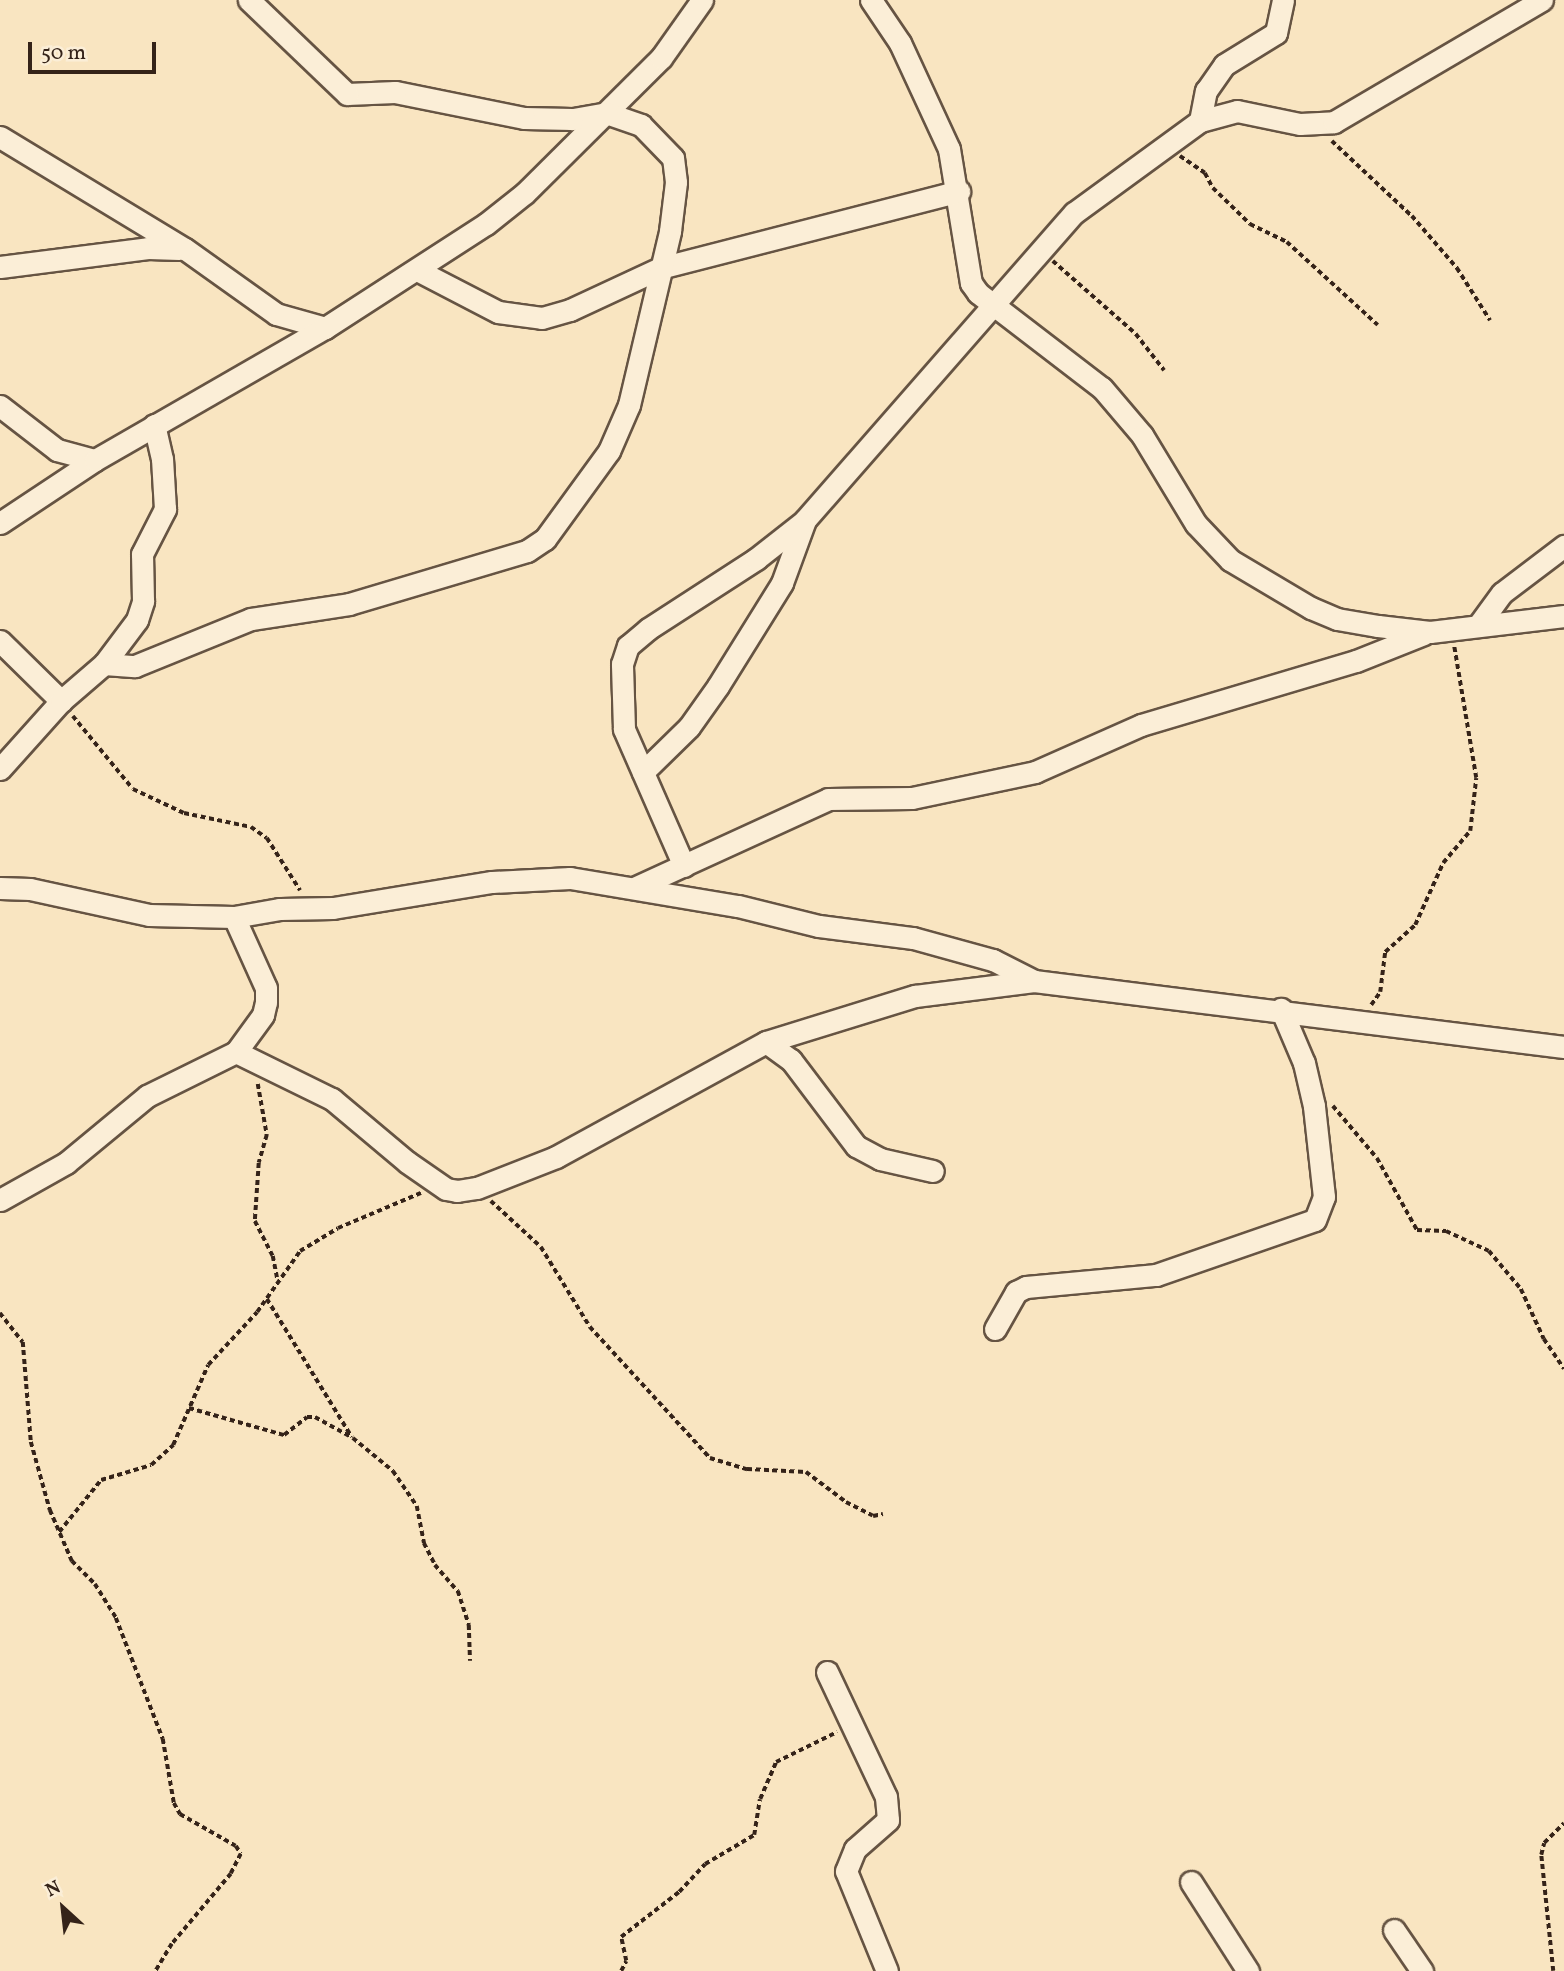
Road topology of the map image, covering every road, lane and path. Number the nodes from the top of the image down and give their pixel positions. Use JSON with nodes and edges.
{"nodes":[{"id":1,"x":249,"y":0,"type":"edge"},
{"id":2,"x":702,"y":0,"type":"edge"},
{"id":3,"x":871,"y":0,"type":"edge"},
{"id":4,"x":1283,"y":0,"type":"edge"},
{"id":5,"x":1542,"y":0,"type":"edge"},
{"id":6,"x":607,"y":113,"type":"junction"},
{"id":7,"x":1200,"y":121,"type":"junction"},
{"id":8,"x":1321,"y":125,"type":"junction"},
{"id":9,"x":0,"y":137,"type":"edge"},
{"id":10,"x":1166,"y":142,"type":"junction"},
{"id":11,"x":959,"y":191,"type":"junction"},
{"id":12,"x":185,"y":249,"type":"junction"},
{"id":13,"x":1036,"y":251,"type":"junction"},
{"id":14,"x":0,"y":267,"type":"edge"},
{"id":15,"x":660,"y":268,"type":"junction"},
{"id":16,"x":417,"y":270,"type":"junction"},
{"id":17,"x":993,"y":304,"type":"junction"},
{"id":18,"x":1490,"y":320,"type":"dead end"},
{"id":19,"x":1378,"y":325,"type":"dead end"},
{"id":20,"x":325,"y":328,"type":"junction"},
{"id":21,"x":1164,"y":370,"type":"dead end"},
{"id":22,"x":0,"y":406,"type":"edge"},
{"id":23,"x":154,"y":425,"type":"junction"},
{"id":24,"x":94,"y":460,"type":"junction"},
{"id":25,"x":805,"y":520,"type":"junction"},
{"id":26,"x":0,"y":523,"type":"edge"},
{"id":27,"x":1564,"y":545,"type":"edge"},
{"id":28,"x":1564,"y":617,"type":"edge"},
{"id":29,"x":1480,"y":623,"type":"junction"},
{"id":30,"x":1440,"y":629,"type":"junction"},
{"id":31,"x":0,"y":641,"type":"edge"},
{"id":32,"x":104,"y":664,"type":"junction"},
{"id":33,"x":61,"y":701,"type":"junction"},
{"id":34,"x":0,"y":769,"type":"edge"},
{"id":35,"x":643,"y":772,"type":"junction"},
{"id":36,"x":684,"y":866,"type":"junction"},
{"id":37,"x":0,"y":888,"type":"edge"},
{"id":38,"x":634,"y":888,"type":"junction"},
{"id":39,"x":313,"y":908,"type":"junction"},
{"id":40,"x":233,"y":917,"type":"junction"},
{"id":41,"x":1034,"y":981,"type":"junction"},
{"id":42,"x":1281,"y":1010,"type":"junction"},
{"id":43,"x":1358,"y":1020,"type":"junction"},
{"id":44,"x":766,"y":1042,"type":"junction"},
{"id":45,"x":1564,"y":1047,"type":"edge"},
{"id":46,"x":236,"y":1052,"type":"junction"},
{"id":47,"x":257,"y":1060,"type":"junction"},
{"id":48,"x":1308,"y":1082,"type":"junction"},
{"id":49,"x":933,"y":1171,"type":"dead end"},
{"id":50,"x":440,"y":1185,"type":"junction"},
{"id":51,"x":477,"y":1188,"type":"junction"},
{"id":52,"x":0,"y":1200,"type":"edge"},
{"id":53,"x":278,"y":1281,"type":"junction"},
{"id":54,"x":267,"y":1299,"type":"junction"},
{"id":55,"x":0,"y":1313,"type":"edge"},
{"id":56,"x":995,"y":1329,"type":"dead end"},
{"id":57,"x":1564,"y":1369,"type":"edge"},
{"id":58,"x":190,"y":1408,"type":"junction"},
{"id":59,"x":353,"y":1438,"type":"junction"},
{"id":60,"x":883,"y":1514,"type":"dead end"},
{"id":61,"x":59,"y":1532,"type":"junction"},
{"id":62,"x":470,"y":1661,"type":"dead end"},
{"id":63,"x":827,"y":1672,"type":"dead end"},
{"id":64,"x":853,"y":1726,"type":"junction"},
{"id":65,"x":1564,"y":1823,"type":"edge"},
{"id":66,"x":1191,"y":1882,"type":"dead end"},
{"id":67,"x":1394,"y":1930,"type":"dead end"},
{"id":68,"x":156,"y":1971,"type":"edge"},
{"id":69,"x":621,"y":1971,"type":"edge"},
{"id":70,"x":887,"y":1971,"type":"edge"},
{"id":71,"x":1248,"y":1971,"type":"edge"},
{"id":72,"x":1422,"y":1971,"type":"edge"},
{"id":73,"x":1553,"y":1971,"type":"edge"}],
"edges":[{"from":1,"to":6,"type":"street"},
{"from":2,"to":6,"type":"street"},
{"from":3,"to":11,"type":"street"},
{"from":4,"to":7,"type":"street"},
{"from":5,"to":8,"type":"street"},
{"from":6,"to":15,"type":"street"},
{"from":6,"to":16,"type":"street"},
{"from":7,"to":8,"type":"street"},
{"from":7,"to":10,"type":"street"},
{"from":8,"to":18,"type":"path"},
{"from":9,"to":12,"type":"street"},
{"from":10,"to":13,"type":"street"},
{"from":10,"to":19,"type":"path"},
{"from":11,"to":15,"type":"street"},
{"from":11,"to":17,"type":"street"},
{"from":12,"to":14,"type":"street"},
{"from":12,"to":20,"type":"street"},
{"from":13,"to":17,"type":"street"},
{"from":13,"to":21,"type":"path"},
{"from":15,"to":16,"type":"street"},
{"from":15,"to":32,"type":"street"},
{"from":16,"to":20,"type":"street"},
{"from":17,"to":25,"type":"street"},
{"from":17,"to":30,"type":"street"},
{"from":20,"to":23,"type":"street"},
{"from":22,"to":24,"type":"street"},
{"from":23,"to":24,"type":"street"},
{"from":23,"to":32,"type":"street"},
{"from":24,"to":26,"type":"street"},
{"from":25,"to":35,"type":"street"},
{"from":25,"to":35,"type":"street"},
{"from":27,"to":29,"type":"street"},
{"from":28,"to":29,"type":"street"},
{"from":29,"to":30,"type":"street"},
{"from":30,"to":36,"type":"street"},
{"from":30,"to":43,"type":"path"},
{"from":31,"to":33,"type":"street"},
{"from":32,"to":33,"type":"street"},
{"from":33,"to":34,"type":"street"},
{"from":33,"to":39,"type":"path"},
{"from":35,"to":36,"type":"street"},
{"from":36,"to":38,"type":"street"},
{"from":37,"to":40,"type":"street"},
{"from":38,"to":39,"type":"street"},
{"from":38,"to":41,"type":"street"},
{"from":39,"to":40,"type":"street"},
{"from":40,"to":46,"type":"street"},
{"from":41,"to":42,"type":"street"},
{"from":41,"to":44,"type":"street"},
{"from":42,"to":43,"type":"street"},
{"from":42,"to":48,"type":"street"},
{"from":43,"to":45,"type":"street"},
{"from":44,"to":49,"type":"street"},
{"from":44,"to":51,"type":"street"},
{"from":46,"to":47,"type":"street"},
{"from":46,"to":52,"type":"street"},
{"from":47,"to":50,"type":"street"},
{"from":47,"to":53,"type":"path"},
{"from":48,"to":56,"type":"street"},
{"from":48,"to":57,"type":"path"},
{"from":50,"to":51,"type":"street"},
{"from":50,"to":53,"type":"path"},
{"from":51,"to":60,"type":"path"},
{"from":53,"to":54,"type":"path"},
{"from":54,"to":58,"type":"path"},
{"from":54,"to":59,"type":"path"},
{"from":55,"to":61,"type":"path"},
{"from":58,"to":59,"type":"path"},
{"from":58,"to":61,"type":"path"},
{"from":59,"to":62,"type":"path"},
{"from":61,"to":68,"type":"path"},
{"from":63,"to":64,"type":"street"},
{"from":64,"to":69,"type":"path"},
{"from":64,"to":70,"type":"street"},
{"from":65,"to":73,"type":"path"},
{"from":66,"to":71,"type":"street"},
{"from":67,"to":72,"type":"street"}]}
